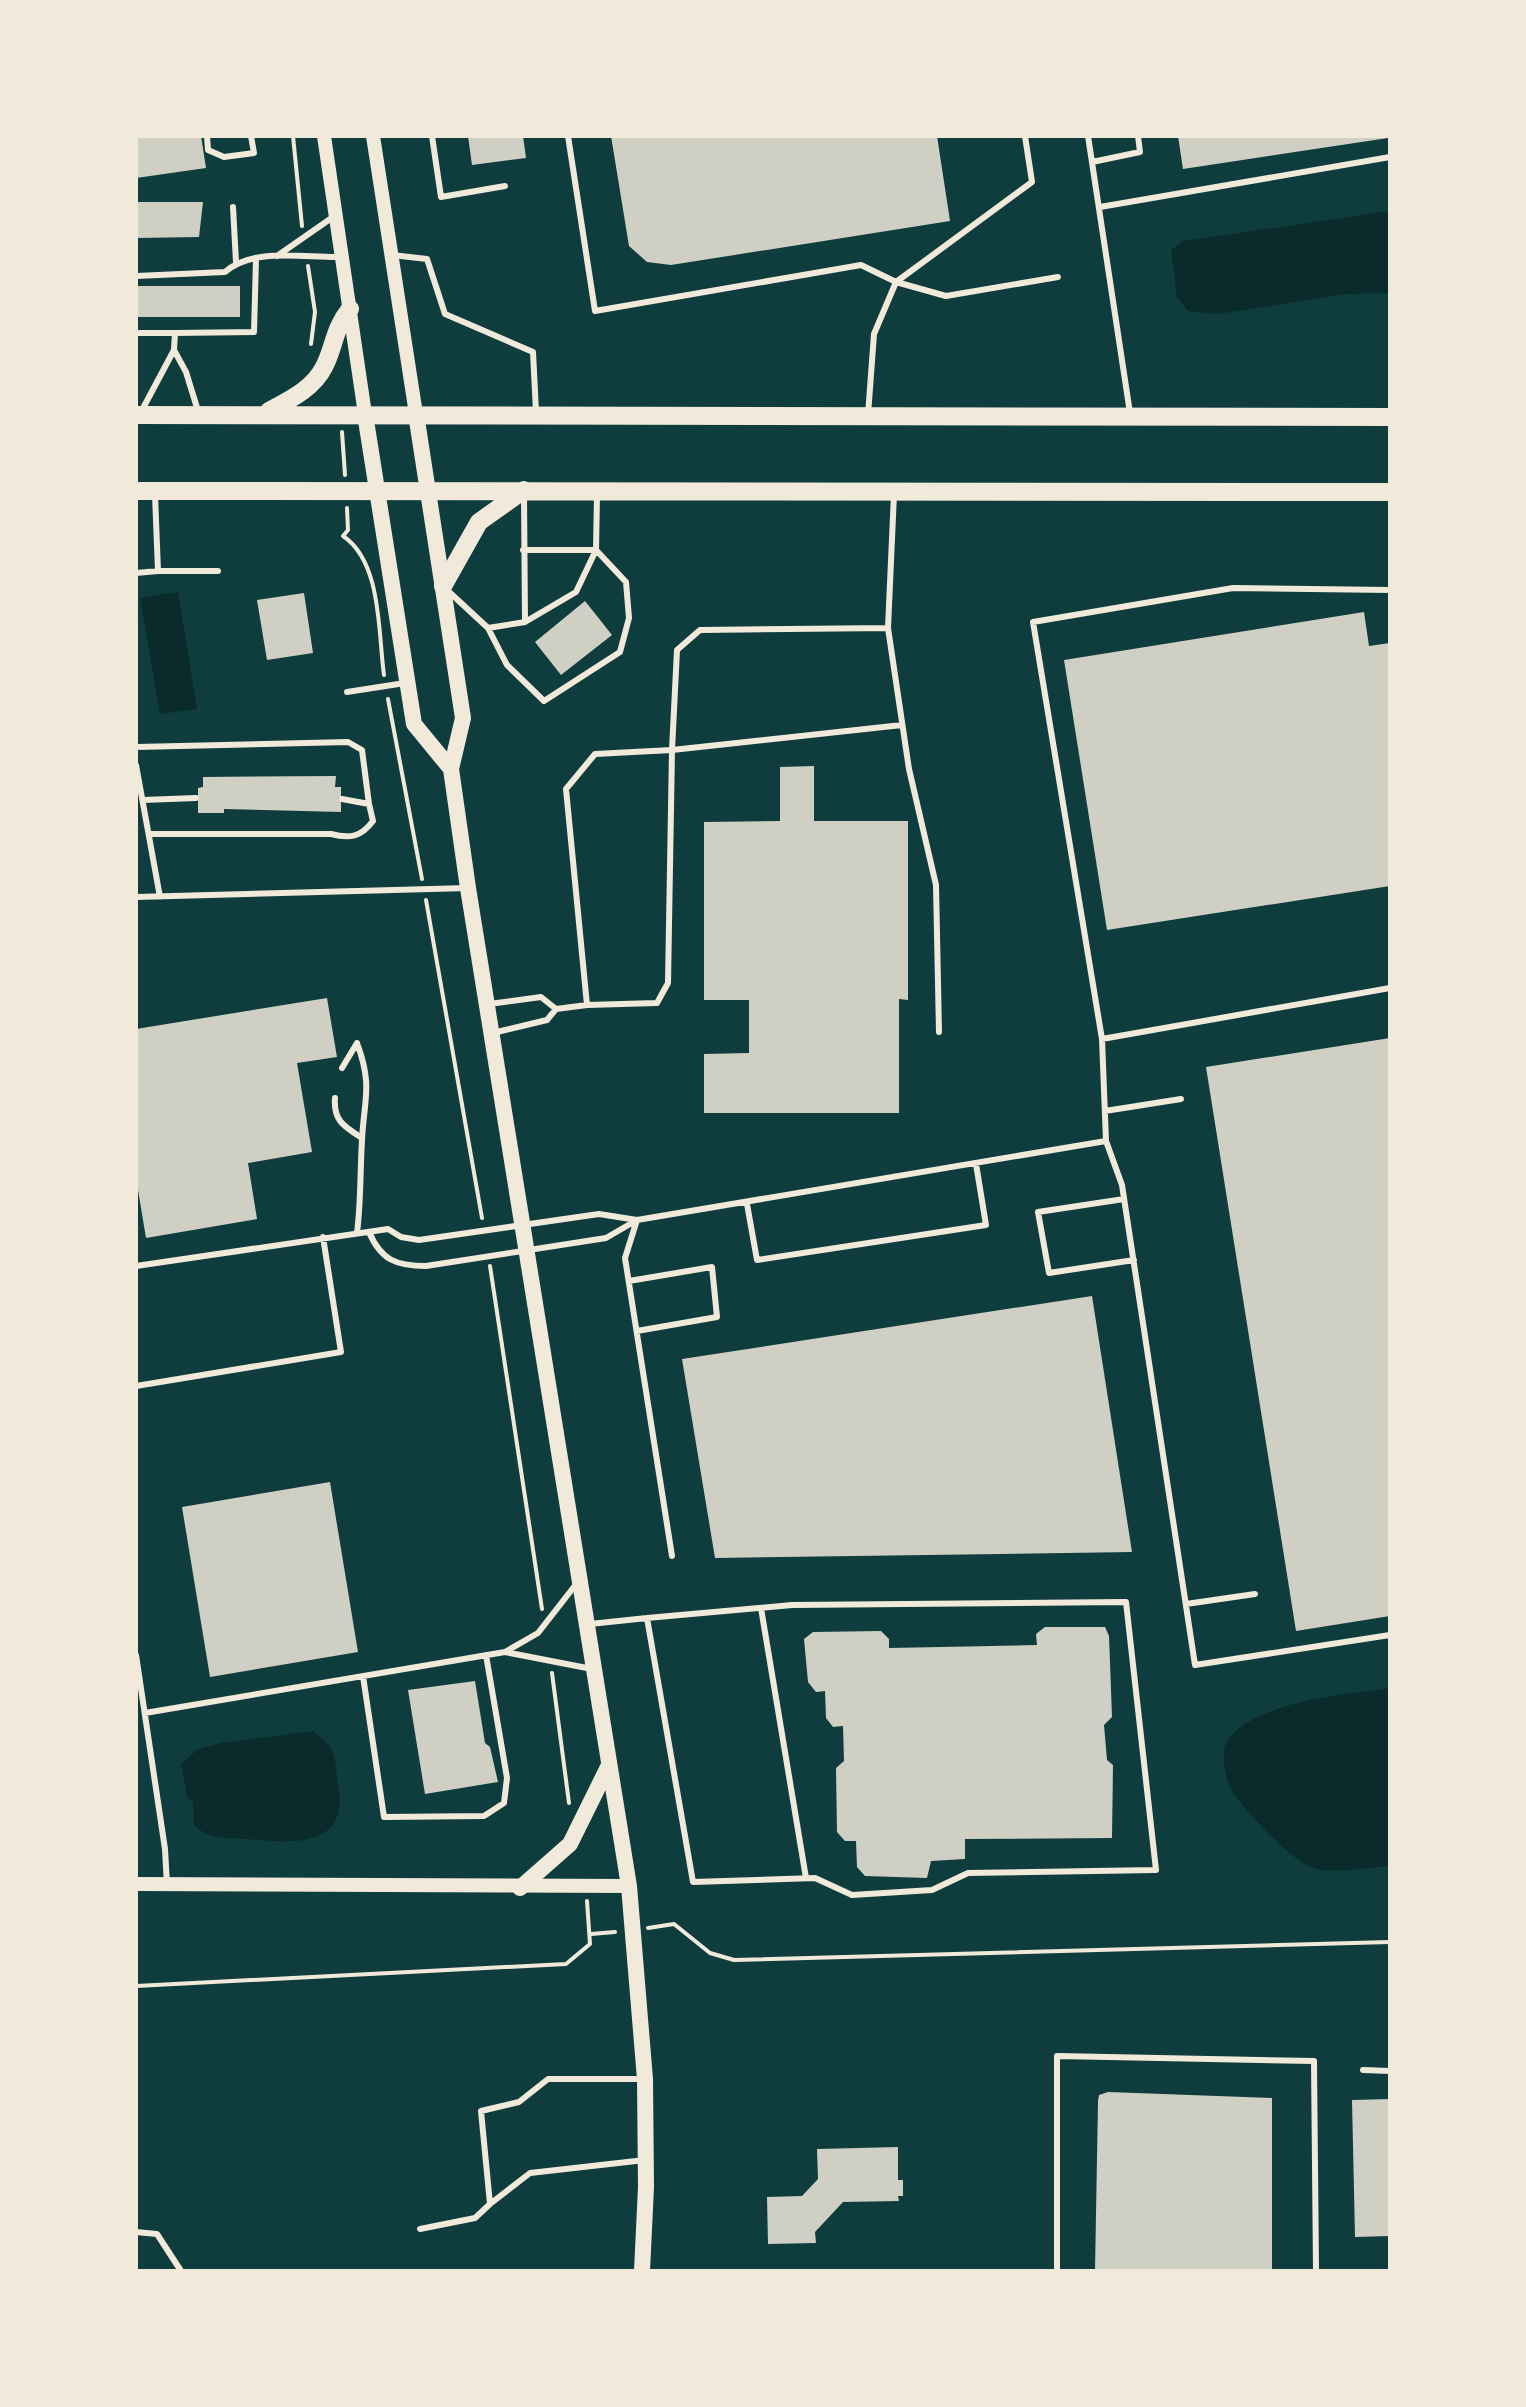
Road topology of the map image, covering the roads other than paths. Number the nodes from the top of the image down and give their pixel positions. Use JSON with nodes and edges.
{"nodes":[{"id":1,"x":207,"y":136,"type":"edge"},
{"id":2,"x":251,"y":136,"type":"edge"},
{"id":3,"x":324,"y":136,"type":"edge"},
{"id":4,"x":373,"y":136,"type":"edge"},
{"id":5,"x":432,"y":136,"type":"edge"},
{"id":6,"x":568,"y":136,"type":"edge"},
{"id":7,"x":1025,"y":136,"type":"edge"},
{"id":8,"x":1088,"y":136,"type":"edge"},
{"id":9,"x":1138,"y":136,"type":"edge"},
{"id":10,"x":1390,"y":157,"type":"edge"},
{"id":11,"x":1092,"y":162,"type":"junction"},
{"id":12,"x":505,"y":186,"type":"dead end"},
{"id":13,"x":233,"y":207,"type":"dead end"},
{"id":14,"x":1100,"y":207,"type":"junction"},
{"id":15,"x":335,"y":215,"type":"junction"},
{"id":16,"x":392,"y":255,"type":"junction"},
{"id":17,"x":277,"y":256,"type":"junction"},
{"id":18,"x":342,"y":257,"type":"junction"},
{"id":19,"x":256,"y":259,"type":"junction"},
{"id":20,"x":236,"y":262,"type":"junction"},
{"id":21,"x":136,"y":276,"type":"edge"},
{"id":22,"x":1058,"y":277,"type":"dead end"},
{"id":23,"x":896,"y":282,"type":"junction"},
{"id":24,"x":350,"y":309,"type":"junction"},
{"id":25,"x":136,"y":333,"type":"edge"},
{"id":26,"x":175,"y":333,"type":"junction"},
{"id":27,"x":174,"y":350,"type":"junction"},
{"id":28,"x":264,"y":413,"type":"junction"},
{"id":29,"x":365,"y":414,"type":"junction"},
{"id":30,"x":416,"y":414,"type":"junction"},
{"id":31,"x":537,"y":414,"type":"junction"},
{"id":32,"x":138,"y":415,"type":"edge"},
{"id":33,"x":199,"y":415,"type":"junction"},
{"id":34,"x":868,"y":415,"type":"junction"},
{"id":35,"x":1131,"y":417,"type":"junction"},
{"id":36,"x":1390,"y":417,"type":"edge"},
{"id":37,"x":378,"y":490,"type":"junction"},
{"id":38,"x":427,"y":490,"type":"junction"},
{"id":39,"x":524,"y":490,"type":"junction"},
{"id":40,"x":894,"y":490,"type":"junction"},
{"id":41,"x":145,"y":491,"type":"edge"},
{"id":42,"x":597,"y":492,"type":"junction"},
{"id":43,"x":1390,"y":492,"type":"edge"},
{"id":44,"x":523,"y":550,"type":"junction"},
{"id":45,"x":596,"y":550,"type":"junction"},
{"id":46,"x":158,"y":571,"type":"junction"},
{"id":47,"x":218,"y":571,"type":"dead end"},
{"id":48,"x":136,"y":573,"type":"edge"},
{"id":49,"x":443,"y":586,"type":"junction"},
{"id":50,"x":1390,"y":590,"type":"edge"},
{"id":51,"x":525,"y":622,"type":"junction"},
{"id":52,"x":488,"y":628,"type":"junction"},
{"id":53,"x":888,"y":628,"type":"junction"},
{"id":54,"x":408,"y":683,"type":"junction"},
{"id":55,"x":347,"y":692,"type":"dead end"},
{"id":56,"x":902,"y":725,"type":"junction"},
{"id":57,"x":136,"y":747,"type":"edge"},
{"id":58,"x":672,"y":750,"type":"junction"},
{"id":59,"x":136,"y":765,"type":"edge"},
{"id":60,"x":451,"y":769,"type":"junction"},
{"id":61,"x":196,"y":798,"type":"dead end"},
{"id":62,"x":342,"y":799,"type":"dead end"},
{"id":63,"x":143,"y":800,"type":"junction"},
{"id":64,"x":369,"y":804,"type":"junction"},
{"id":65,"x":150,"y":834,"type":"junction"},
{"id":66,"x":468,"y":888,"type":"junction"},
{"id":67,"x":136,"y":897,"type":"edge"},
{"id":68,"x":160,"y":897,"type":"junction"},
{"id":69,"x":1390,"y":988,"type":"edge"},
{"id":70,"x":485,"y":1005,"type":"junction"},
{"id":71,"x":587,"y":1005,"type":"junction"},
{"id":72,"x":556,"y":1009,"type":"junction"},
{"id":73,"x":939,"y":1032,"type":"dead end"},
{"id":74,"x":489,"y":1034,"type":"junction"},
{"id":75,"x":1102,"y":1039,"type":"junction"},
{"id":76,"x":342,"y":1068,"type":"dead end"},
{"id":77,"x":335,"y":1098,"type":"dead end"},
{"id":78,"x":1181,"y":1099,"type":"dead end"},
{"id":79,"x":1105,"y":1111,"type":"junction"},
{"id":80,"x":362,"y":1138,"type":"junction"},
{"id":81,"x":1106,"y":1141,"type":"junction"},
{"id":82,"x":976,"y":1164,"type":"junction"},
{"id":83,"x":1124,"y":1199,"type":"junction"},
{"id":84,"x":747,"y":1204,"type":"junction"},
{"id":85,"x":637,"y":1220,"type":"junction"},
{"id":86,"x":522,"y":1225,"type":"junction"},
{"id":87,"x":369,"y":1232,"type":"junction"},
{"id":88,"x":357,"y":1233,"type":"junction"},
{"id":89,"x":323,"y":1237,"type":"junction"},
{"id":90,"x":526,"y":1252,"type":"junction"},
{"id":91,"x":1134,"y":1260,"type":"junction"},
{"id":92,"x":136,"y":1266,"type":"edge"},
{"id":93,"x":629,"y":1281,"type":"junction"},
{"id":94,"x":637,"y":1331,"type":"junction"},
{"id":95,"x":136,"y":1386,"type":"edge"},
{"id":96,"x":672,"y":1556,"type":"dead end"},
{"id":97,"x":579,"y":1580,"type":"junction"},
{"id":98,"x":1255,"y":1594,"type":"dead end"},
{"id":99,"x":1186,"y":1604,"type":"junction"},
{"id":100,"x":761,"y":1608,"type":"junction"},
{"id":101,"x":647,"y":1618,"type":"junction"},
{"id":102,"x":586,"y":1624,"type":"junction"},
{"id":103,"x":1390,"y":1635,"type":"edge"},
{"id":104,"x":505,"y":1652,"type":"junction"},
{"id":105,"x":136,"y":1655,"type":"edge"},
{"id":106,"x":486,"y":1655,"type":"junction"},
{"id":107,"x":593,"y":1669,"type":"junction"},
{"id":108,"x":363,"y":1676,"type":"junction"},
{"id":109,"x":145,"y":1713,"type":"junction"},
{"id":110,"x":609,"y":1765,"type":"junction"},
{"id":111,"x":806,"y":1878,"type":"junction"},
{"id":112,"x":136,"y":1884,"type":"edge"},
{"id":113,"x":167,"y":1885,"type":"junction"},
{"id":114,"x":629,"y":1886,"type":"junction"},
{"id":115,"x":520,"y":1888,"type":"junction"},
{"id":116,"x":1363,"y":2070,"type":"dead end"},
{"id":117,"x":1390,"y":2071,"type":"edge"},
{"id":118,"x":645,"y":2079,"type":"junction"},
{"id":119,"x":646,"y":2160,"type":"junction"},
{"id":120,"x":490,"y":2204,"type":"junction"},
{"id":121,"x":420,"y":2229,"type":"dead end"},
{"id":122,"x":136,"y":2232,"type":"edge"},
{"id":123,"x":181,"y":2271,"type":"edge"},
{"id":124,"x":642,"y":2271,"type":"edge"},
{"id":125,"x":1057,"y":2271,"type":"edge"},
{"id":126,"x":1316,"y":2271,"type":"edge"}],
"edges":[{"from":1,"to":2,"type":"lane"},
{"from":3,"to":15,"type":"street"},
{"from":4,"to":16,"type":"street"},
{"from":5,"to":12,"type":"lane"},
{"from":6,"to":23,"type":"lane"},
{"from":7,"to":23,"type":"lane"},
{"from":8,"to":11,"type":"lane"},
{"from":9,"to":11,"type":"lane"},
{"from":10,"to":14,"type":"lane"},
{"from":11,"to":14,"type":"lane"},
{"from":13,"to":20,"type":"lane"},
{"from":14,"to":35,"type":"lane"},
{"from":15,"to":17,"type":"lane"},
{"from":15,"to":18,"type":"street"},
{"from":16,"to":30,"type":"street"},
{"from":16,"to":31,"type":"lane"},
{"from":17,"to":18,"type":"lane"},
{"from":17,"to":19,"type":"lane"},
{"from":18,"to":24,"type":"street"},
{"from":19,"to":20,"type":"lane"},
{"from":19,"to":26,"type":"lane"},
{"from":20,"to":21,"type":"lane"},
{"from":22,"to":23,"type":"lane"},
{"from":23,"to":34,"type":"lane"},
{"from":24,"to":28,"type":"main road"},
{"from":24,"to":29,"type":"street"},
{"from":25,"to":26,"type":"lane"},
{"from":26,"to":27,"type":"lane"},
{"from":27,"to":32,"type":"lane"},
{"from":27,"to":33,"type":"lane"},
{"from":28,"to":29,"type":"main road"},
{"from":28,"to":33,"type":"main road"},
{"from":29,"to":30,"type":"main road"},
{"from":29,"to":37,"type":"main road"},
{"from":30,"to":31,"type":"main road"},
{"from":30,"to":38,"type":"main road"},
{"from":31,"to":34,"type":"main road"},
{"from":32,"to":33,"type":"main road"},
{"from":34,"to":35,"type":"main road"},
{"from":35,"to":36,"type":"main road"},
{"from":37,"to":38,"type":"main road"},
{"from":37,"to":41,"type":"main road"},
{"from":37,"to":54,"type":"main road"},
{"from":38,"to":39,"type":"main road"},
{"from":38,"to":49,"type":"main road"},
{"from":39,"to":42,"type":"main road"},
{"from":39,"to":44,"type":"lane"},
{"from":39,"to":49,"type":"main road"},
{"from":40,"to":42,"type":"main road"},
{"from":40,"to":43,"type":"main road"},
{"from":40,"to":53,"type":"lane"},
{"from":41,"to":46,"type":"lane"},
{"from":42,"to":45,"type":"lane"},
{"from":44,"to":45,"type":"lane"},
{"from":44,"to":51,"type":"lane"},
{"from":45,"to":51,"type":"lane"},
{"from":45,"to":52,"type":"lane"},
{"from":46,"to":47,"type":"lane"},
{"from":46,"to":48,"type":"lane"},
{"from":49,"to":52,"type":"lane"},
{"from":49,"to":60,"type":"main road"},
{"from":50,"to":75,"type":"lane"},
{"from":51,"to":52,"type":"lane"},
{"from":53,"to":56,"type":"lane"},
{"from":53,"to":58,"type":"lane"},
{"from":54,"to":55,"type":"lane"},
{"from":54,"to":60,"type":"main road"},
{"from":56,"to":58,"type":"lane"},
{"from":56,"to":73,"type":"lane"},
{"from":57,"to":64,"type":"lane"},
{"from":58,"to":71,"type":"lane"},
{"from":58,"to":71,"type":"lane"},
{"from":59,"to":63,"type":"lane"},
{"from":60,"to":66,"type":"main road"},
{"from":61,"to":63,"type":"lane"},
{"from":62,"to":64,"type":"lane"},
{"from":63,"to":65,"type":"lane"},
{"from":64,"to":65,"type":"lane"},
{"from":65,"to":68,"type":"lane"},
{"from":66,"to":68,"type":"lane"},
{"from":66,"to":70,"type":"main road"},
{"from":67,"to":68,"type":"lane"},
{"from":69,"to":75,"type":"lane"},
{"from":70,"to":72,"type":"lane"},
{"from":70,"to":74,"type":"main road"},
{"from":71,"to":72,"type":"lane"},
{"from":72,"to":74,"type":"lane"},
{"from":74,"to":86,"type":"main road"},
{"from":75,"to":79,"type":"lane"},
{"from":76,"to":80,"type":"lane"},
{"from":77,"to":80,"type":"lane"},
{"from":78,"to":79,"type":"lane"},
{"from":79,"to":81,"type":"lane"},
{"from":80,"to":88,"type":"lane"},
{"from":81,"to":82,"type":"lane"},
{"from":81,"to":83,"type":"lane"},
{"from":82,"to":84,"type":"lane"},
{"from":82,"to":84,"type":"lane"},
{"from":83,"to":91,"type":"lane"},
{"from":83,"to":91,"type":"lane"},
{"from":84,"to":85,"type":"lane"},
{"from":85,"to":86,"type":"lane"},
{"from":85,"to":90,"type":"lane"},
{"from":85,"to":93,"type":"lane"},
{"from":86,"to":87,"type":"lane"},
{"from":86,"to":90,"type":"main road"},
{"from":87,"to":88,"type":"lane"},
{"from":87,"to":90,"type":"lane"},
{"from":88,"to":89,"type":"lane"},
{"from":89,"to":92,"type":"lane"},
{"from":89,"to":95,"type":"lane"},
{"from":90,"to":97,"type":"main road"},
{"from":91,"to":99,"type":"lane"},
{"from":93,"to":94,"type":"lane"},
{"from":93,"to":94,"type":"lane"},
{"from":94,"to":96,"type":"lane"},
{"from":97,"to":102,"type":"main road"},
{"from":97,"to":104,"type":"lane"},
{"from":98,"to":99,"type":"lane"},
{"from":99,"to":103,"type":"lane"},
{"from":100,"to":101,"type":"lane"},
{"from":100,"to":111,"type":"lane"},
{"from":100,"to":111,"type":"lane"},
{"from":101,"to":102,"type":"lane"},
{"from":101,"to":111,"type":"lane"},
{"from":102,"to":107,"type":"main road"},
{"from":104,"to":106,"type":"lane"},
{"from":104,"to":107,"type":"lane"},
{"from":105,"to":109,"type":"lane"},
{"from":106,"to":108,"type":"lane"},
{"from":106,"to":108,"type":"lane"},
{"from":107,"to":110,"type":"main road"},
{"from":108,"to":109,"type":"lane"},
{"from":109,"to":113,"type":"lane"},
{"from":110,"to":114,"type":"main road"},
{"from":110,"to":115,"type":"main road"},
{"from":112,"to":113,"type":"street"},
{"from":113,"to":115,"type":"street"},
{"from":114,"to":115,"type":"street"},
{"from":114,"to":118,"type":"main road"},
{"from":116,"to":117,"type":"lane"},
{"from":118,"to":119,"type":"main road"},
{"from":118,"to":120,"type":"lane"},
{"from":119,"to":120,"type":"lane"},
{"from":119,"to":124,"type":"main road"},
{"from":120,"to":121,"type":"lane"},
{"from":122,"to":123,"type":"lane"},
{"from":125,"to":126,"type":"lane"}]}
